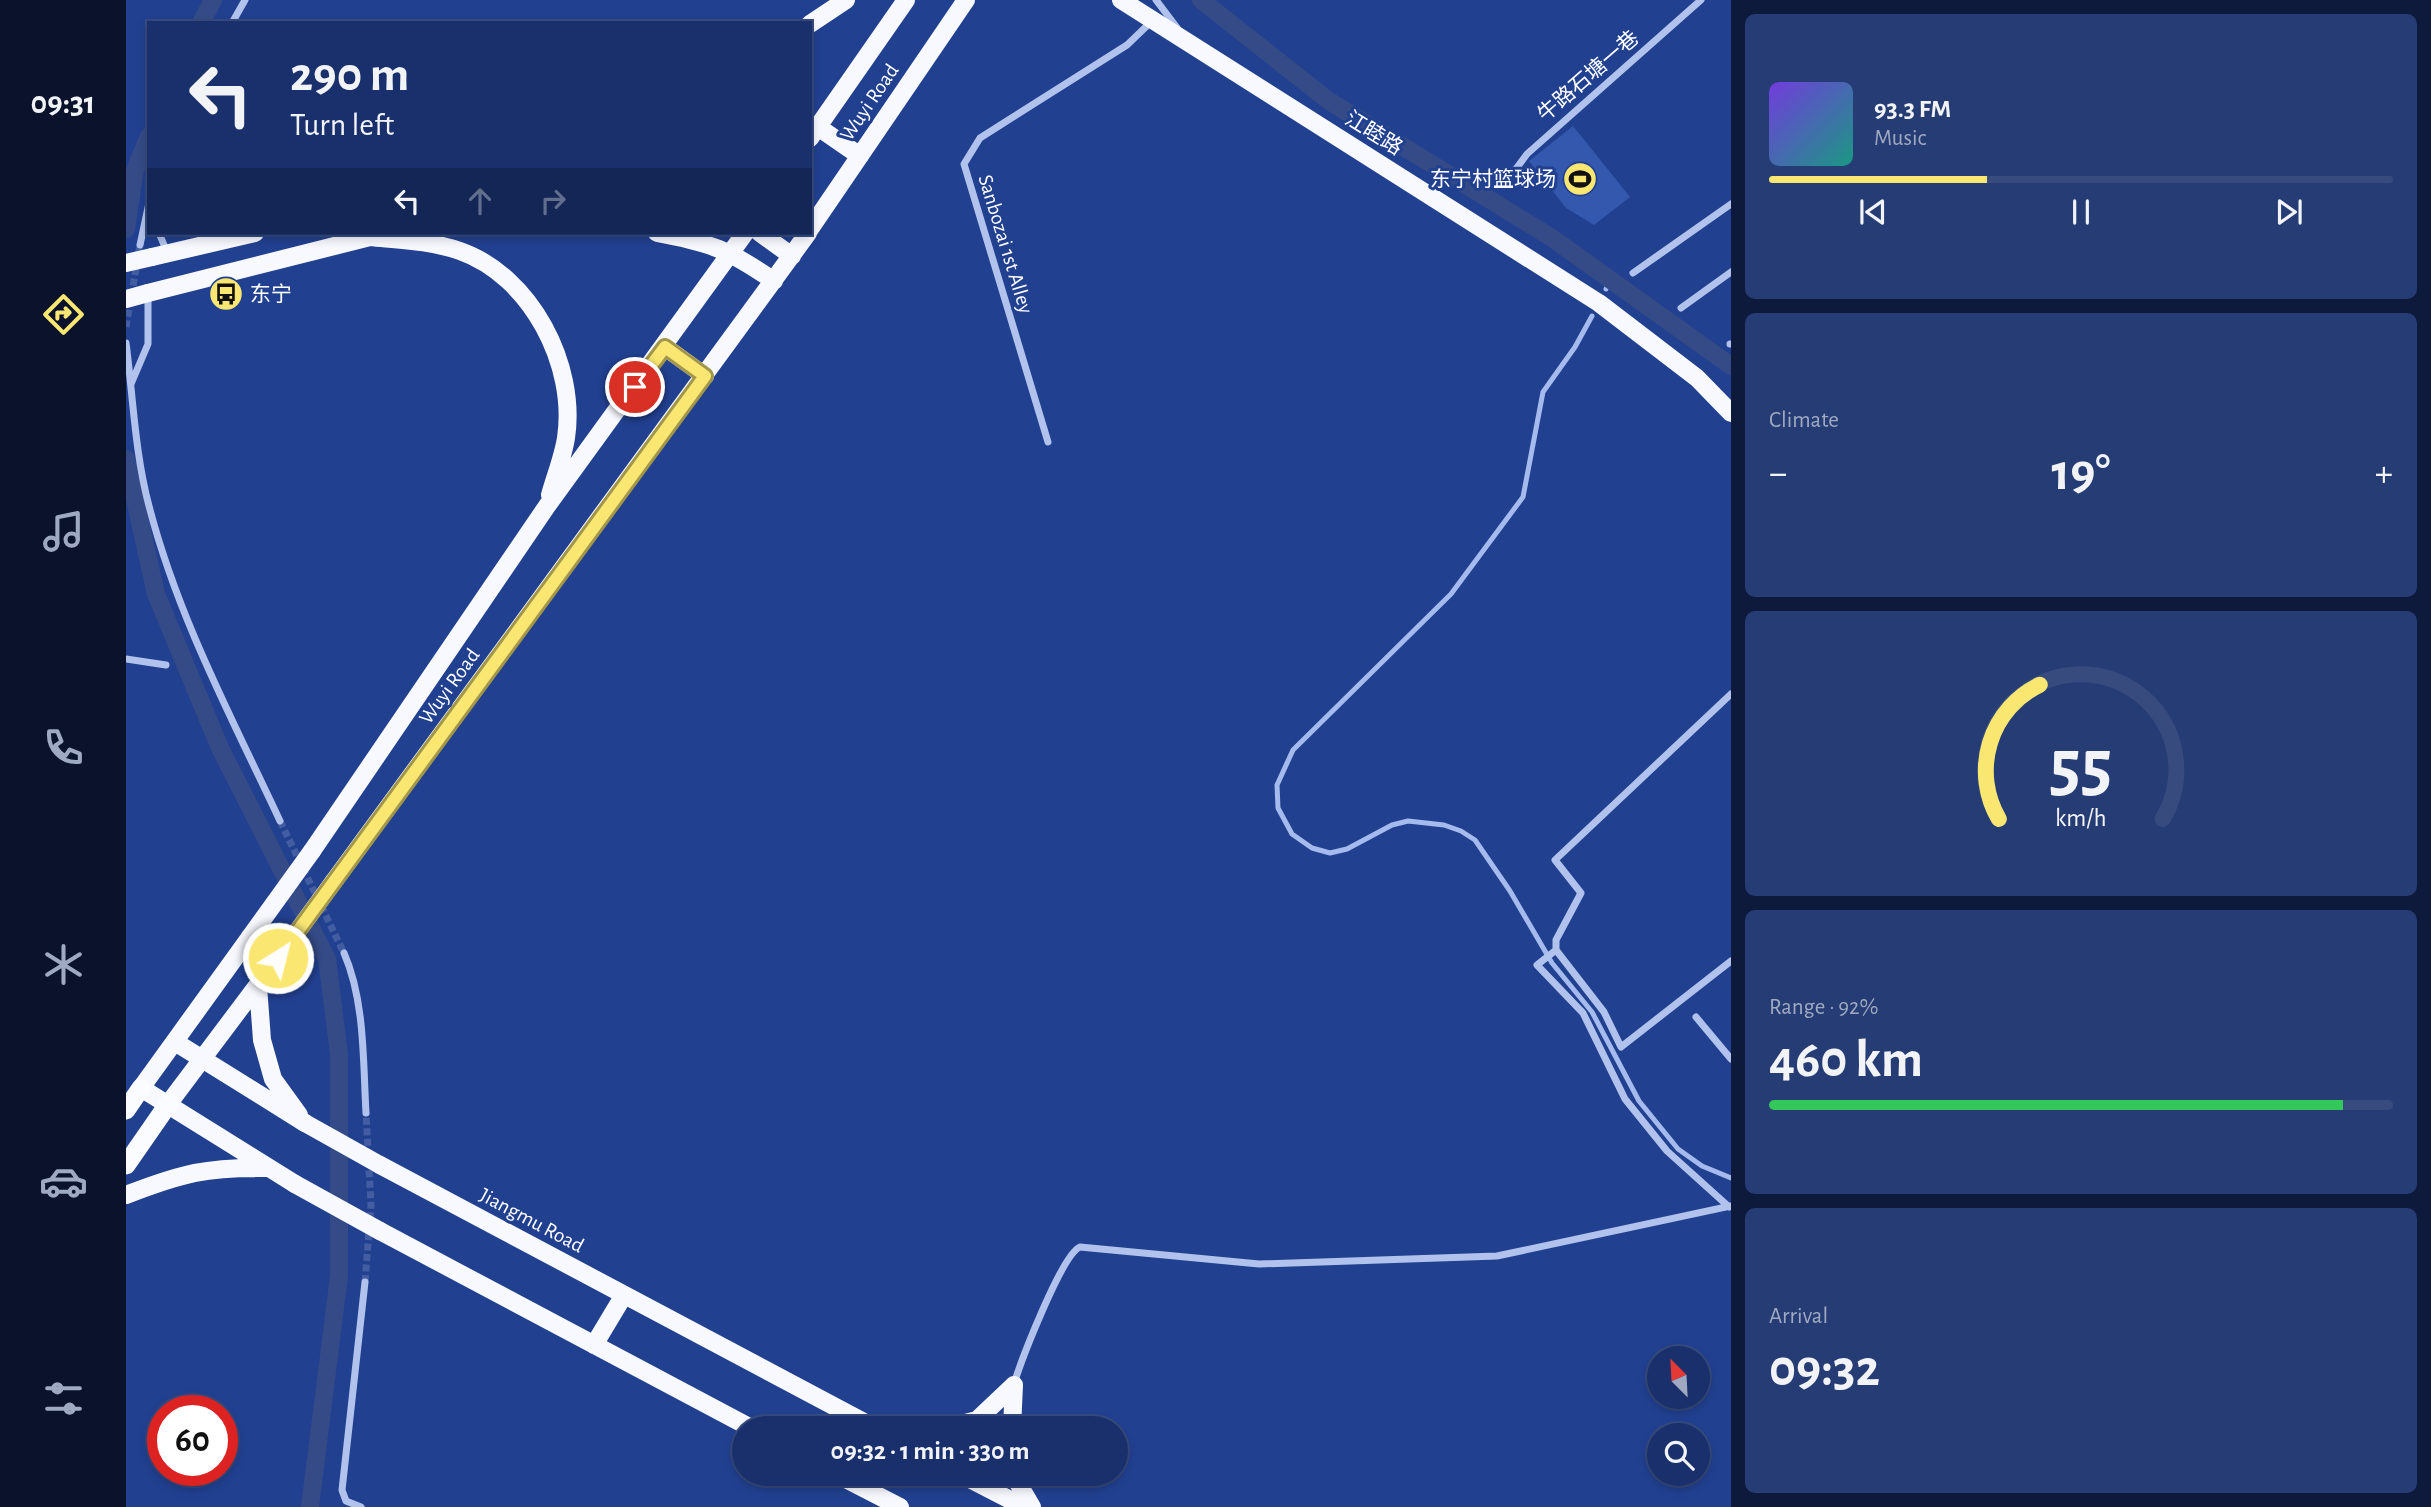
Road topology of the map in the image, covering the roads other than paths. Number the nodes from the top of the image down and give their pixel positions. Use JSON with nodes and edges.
{"nodes":[{"id":1,"x":245,"y":0,"type":"edge"},
{"id":2,"x":846,"y":0,"type":"edge"},
{"id":3,"x":906,"y":0,"type":"edge"},
{"id":4,"x":966,"y":0,"type":"edge"},
{"id":5,"x":1121,"y":0,"type":"edge"},
{"id":6,"x":1156,"y":0,"type":"edge"},
{"id":7,"x":1701,"y":0,"type":"edge"},
{"id":8,"x":233,"y":21,"type":"edge"},
{"id":9,"x":1152,"y":21,"type":"junction"},
{"id":10,"x":812,"y":23,"type":"edge"},
{"id":11,"x":1191,"y":47,"type":"junction"},
{"id":12,"x":814,"y":133,"type":"edge"},
{"id":13,"x":860,"y":156,"type":"junction"},
{"id":14,"x":1504,"y":185,"type":"dead end"},
{"id":15,"x":1731,"y":204,"type":"edge"},
{"id":16,"x":812,"y":227,"type":"edge"},
{"id":17,"x":151,"y":235,"type":"edge"},
{"id":18,"x":158,"y":235,"type":"edge"},
{"id":19,"x":244,"y":235,"type":"edge"},
{"id":20,"x":380,"y":235,"type":"edge"},
{"id":21,"x":669,"y":235,"type":"edge"},
{"id":22,"x":744,"y":235,"type":"edge"},
{"id":23,"x":763,"y":235,"type":"edge"},
{"id":24,"x":806,"y":235,"type":"edge"},
{"id":25,"x":370,"y":237,"type":"junction"},
{"id":26,"x":153,"y":252,"type":"junction"},
{"id":27,"x":732,"y":252,"type":"junction"},
{"id":28,"x":792,"y":256,"type":"junction"},
{"id":29,"x":126,"y":264,"type":"edge"},
{"id":30,"x":1731,"y":272,"type":"edge"},
{"id":31,"x":1633,"y":273,"type":"dead end"},
{"id":32,"x":775,"y":281,"type":"junction"},
{"id":33,"x":148,"y":293,"type":"junction"},
{"id":34,"x":126,"y":299,"type":"edge"},
{"id":35,"x":1681,"y":308,"type":"dead end"},
{"id":36,"x":126,"y":343,"type":"edge"},
{"id":37,"x":665,"y":347,"type":"junction"},
{"id":38,"x":705,"y":376,"type":"junction"},
{"id":39,"x":131,"y":384,"type":"junction"},
{"id":40,"x":1731,"y":413,"type":"edge"},
{"id":41,"x":1048,"y":442,"type":"dead end"},
{"id":42,"x":547,"y":506,"type":"junction"},
{"id":43,"x":126,"y":659,"type":"edge"},
{"id":44,"x":166,"y":665,"type":"dead end"},
{"id":45,"x":1731,"y":694,"type":"edge"},
{"id":46,"x":280,"y":821,"type":"tunnel mouth"},
{"id":47,"x":1555,"y":950,"type":"junction"},
{"id":48,"x":344,"y":953,"type":"tunnel mouth"},
{"id":49,"x":1731,"y":961,"type":"edge"},
{"id":50,"x":258,"y":986,"type":"junction"},
{"id":51,"x":1696,"y":1017,"type":"dead end"},
{"id":52,"x":175,"y":1042,"type":"junction"},
{"id":53,"x":1731,"y":1059,"type":"edge"},
{"id":54,"x":202,"y":1060,"type":"junction"},
{"id":55,"x":141,"y":1088,"type":"junction"},
{"id":56,"x":169,"y":1103,"type":"junction"},
{"id":57,"x":126,"y":1110,"type":"edge"},
{"id":58,"x":366,"y":1113,"type":"tunnel mouth"},
{"id":59,"x":305,"y":1123,"type":"junction"},
{"id":60,"x":126,"y":1165,"type":"edge"},
{"id":61,"x":270,"y":1168,"type":"junction"},
{"id":62,"x":126,"y":1195,"type":"edge"},
{"id":63,"x":1730,"y":1206,"type":"edge"},
{"id":64,"x":366,"y":1282,"type":"tunnel mouth"},
{"id":65,"x":624,"y":1295,"type":"junction"},
{"id":66,"x":594,"y":1345,"type":"junction"},
{"id":67,"x":1014,"y":1385,"type":"junction"},
{"id":68,"x":852,"y":1416,"type":"edge"},
{"id":69,"x":981,"y":1416,"type":"edge"},
{"id":70,"x":1013,"y":1416,"type":"edge"},
{"id":71,"x":732,"y":1418,"type":"edge"},
{"id":72,"x":859,"y":1486,"type":"edge"},
{"id":73,"x":983,"y":1486,"type":"edge"},
{"id":74,"x":1020,"y":1486,"type":"edge"},
{"id":75,"x":361,"y":1507,"type":"edge"},
{"id":76,"x":900,"y":1507,"type":"edge"},
{"id":77,"x":1024,"y":1507,"type":"edge"},
{"id":78,"x":1032,"y":1507,"type":"edge"}],
"edges":[{"from":1,"to":8,"type":"street"},
{"from":2,"to":10,"type":"main road"},
{"from":3,"to":12,"type":"main road","name":"Wuyi Road"},
{"from":4,"to":13,"type":"main road","name":"Wuyi Road"},
{"from":5,"to":9,"type":"main road","name":"江睦路"},
{"from":6,"to":11,"type":"street"},
{"from":7,"to":14,"type":"street","name":"牛路石塘一巷"},
{"from":9,"to":11,"type":"main road","name":"江睦路"},
{"from":9,"to":41,"type":"street","name":"Sanbozai 1st Alley"},
{"from":11,"to":40,"type":"main road","name":"江睦路"},
{"from":12,"to":13,"type":"main road"},
{"from":13,"to":16,"type":"main road","name":"Wuyi Road"},
{"from":15,"to":31,"type":"street"},
{"from":17,"to":26,"type":"street"},
{"from":18,"to":26,"type":"street"},
{"from":19,"to":26,"type":"main road"},
{"from":20,"to":25,"type":"main road"},
{"from":21,"to":27,"type":"main road"},
{"from":22,"to":27,"type":"main road","name":"Wuyi Road"},
{"from":23,"to":28,"type":"main road"},
{"from":24,"to":28,"type":"main road","name":"Wuyi Road"},
{"from":25,"to":33,"type":"main road"},
{"from":25,"to":42,"type":"main road"},
{"from":26,"to":29,"type":"main road","bridge":true},
{"from":27,"to":32,"type":"main road"},
{"from":27,"to":37,"type":"main road","name":"Wuyi Road"},
{"from":28,"to":32,"type":"main road","name":"Wuyi Road"},
{"from":30,"to":35,"type":"street"},
{"from":32,"to":38,"type":"main road","name":"Wuyi Road"},
{"from":33,"to":34,"type":"main road","bridge":true},
{"from":33,"to":39,"type":"street"},
{"from":36,"to":39,"type":"street"},
{"from":37,"to":38,"type":"main road"},
{"from":37,"to":42,"type":"main road","name":"Wuyi Road"},
{"from":38,"to":50,"type":"main road","name":"Wuyi Road","bridge":true},
{"from":39,"to":46,"type":"street"},
{"from":42,"to":52,"type":"main road","name":"Wuyi Road","bridge":true},
{"from":43,"to":44,"type":"street"},
{"from":45,"to":47,"type":"street"},
{"from":47,"to":49,"type":"street"},
{"from":47,"to":63,"type":"street"},
{"from":48,"to":58,"type":"street"},
{"from":50,"to":54,"type":"main road","name":"Wuyi Road"},
{"from":50,"to":59,"type":"main road"},
{"from":51,"to":53,"type":"street"},
{"from":52,"to":54,"type":"main road","name":"Jiangmu Road"},
{"from":52,"to":55,"type":"main road","name":"Wuyi Road"},
{"from":54,"to":56,"type":"main road","name":"Wuyi Road"},
{"from":54,"to":59,"type":"main road","name":"Jiangmu Road"},
{"from":55,"to":56,"type":"main road"},
{"from":55,"to":57,"type":"highway","name":"Wuyi Road"},
{"from":56,"to":60,"type":"highway","name":"Wuyi Road"},
{"from":56,"to":61,"type":"main road"},
{"from":59,"to":65,"type":"main road","name":"Jiangmu Road","bridge":true},
{"from":61,"to":62,"type":"main road"},
{"from":61,"to":66,"type":"main road","bridge":true},
{"from":63,"to":67,"type":"street"},
{"from":64,"to":75,"type":"street"},
{"from":65,"to":66,"type":"main road"},
{"from":65,"to":68,"type":"main road","name":"Jiangmu Road"},
{"from":66,"to":71,"type":"main road"},
{"from":67,"to":69,"type":"main road"},
{"from":67,"to":70,"type":"main road"},
{"from":72,"to":76,"type":"main road"},
{"from":73,"to":77,"type":"main road"},
{"from":74,"to":78,"type":"main road"}]}
